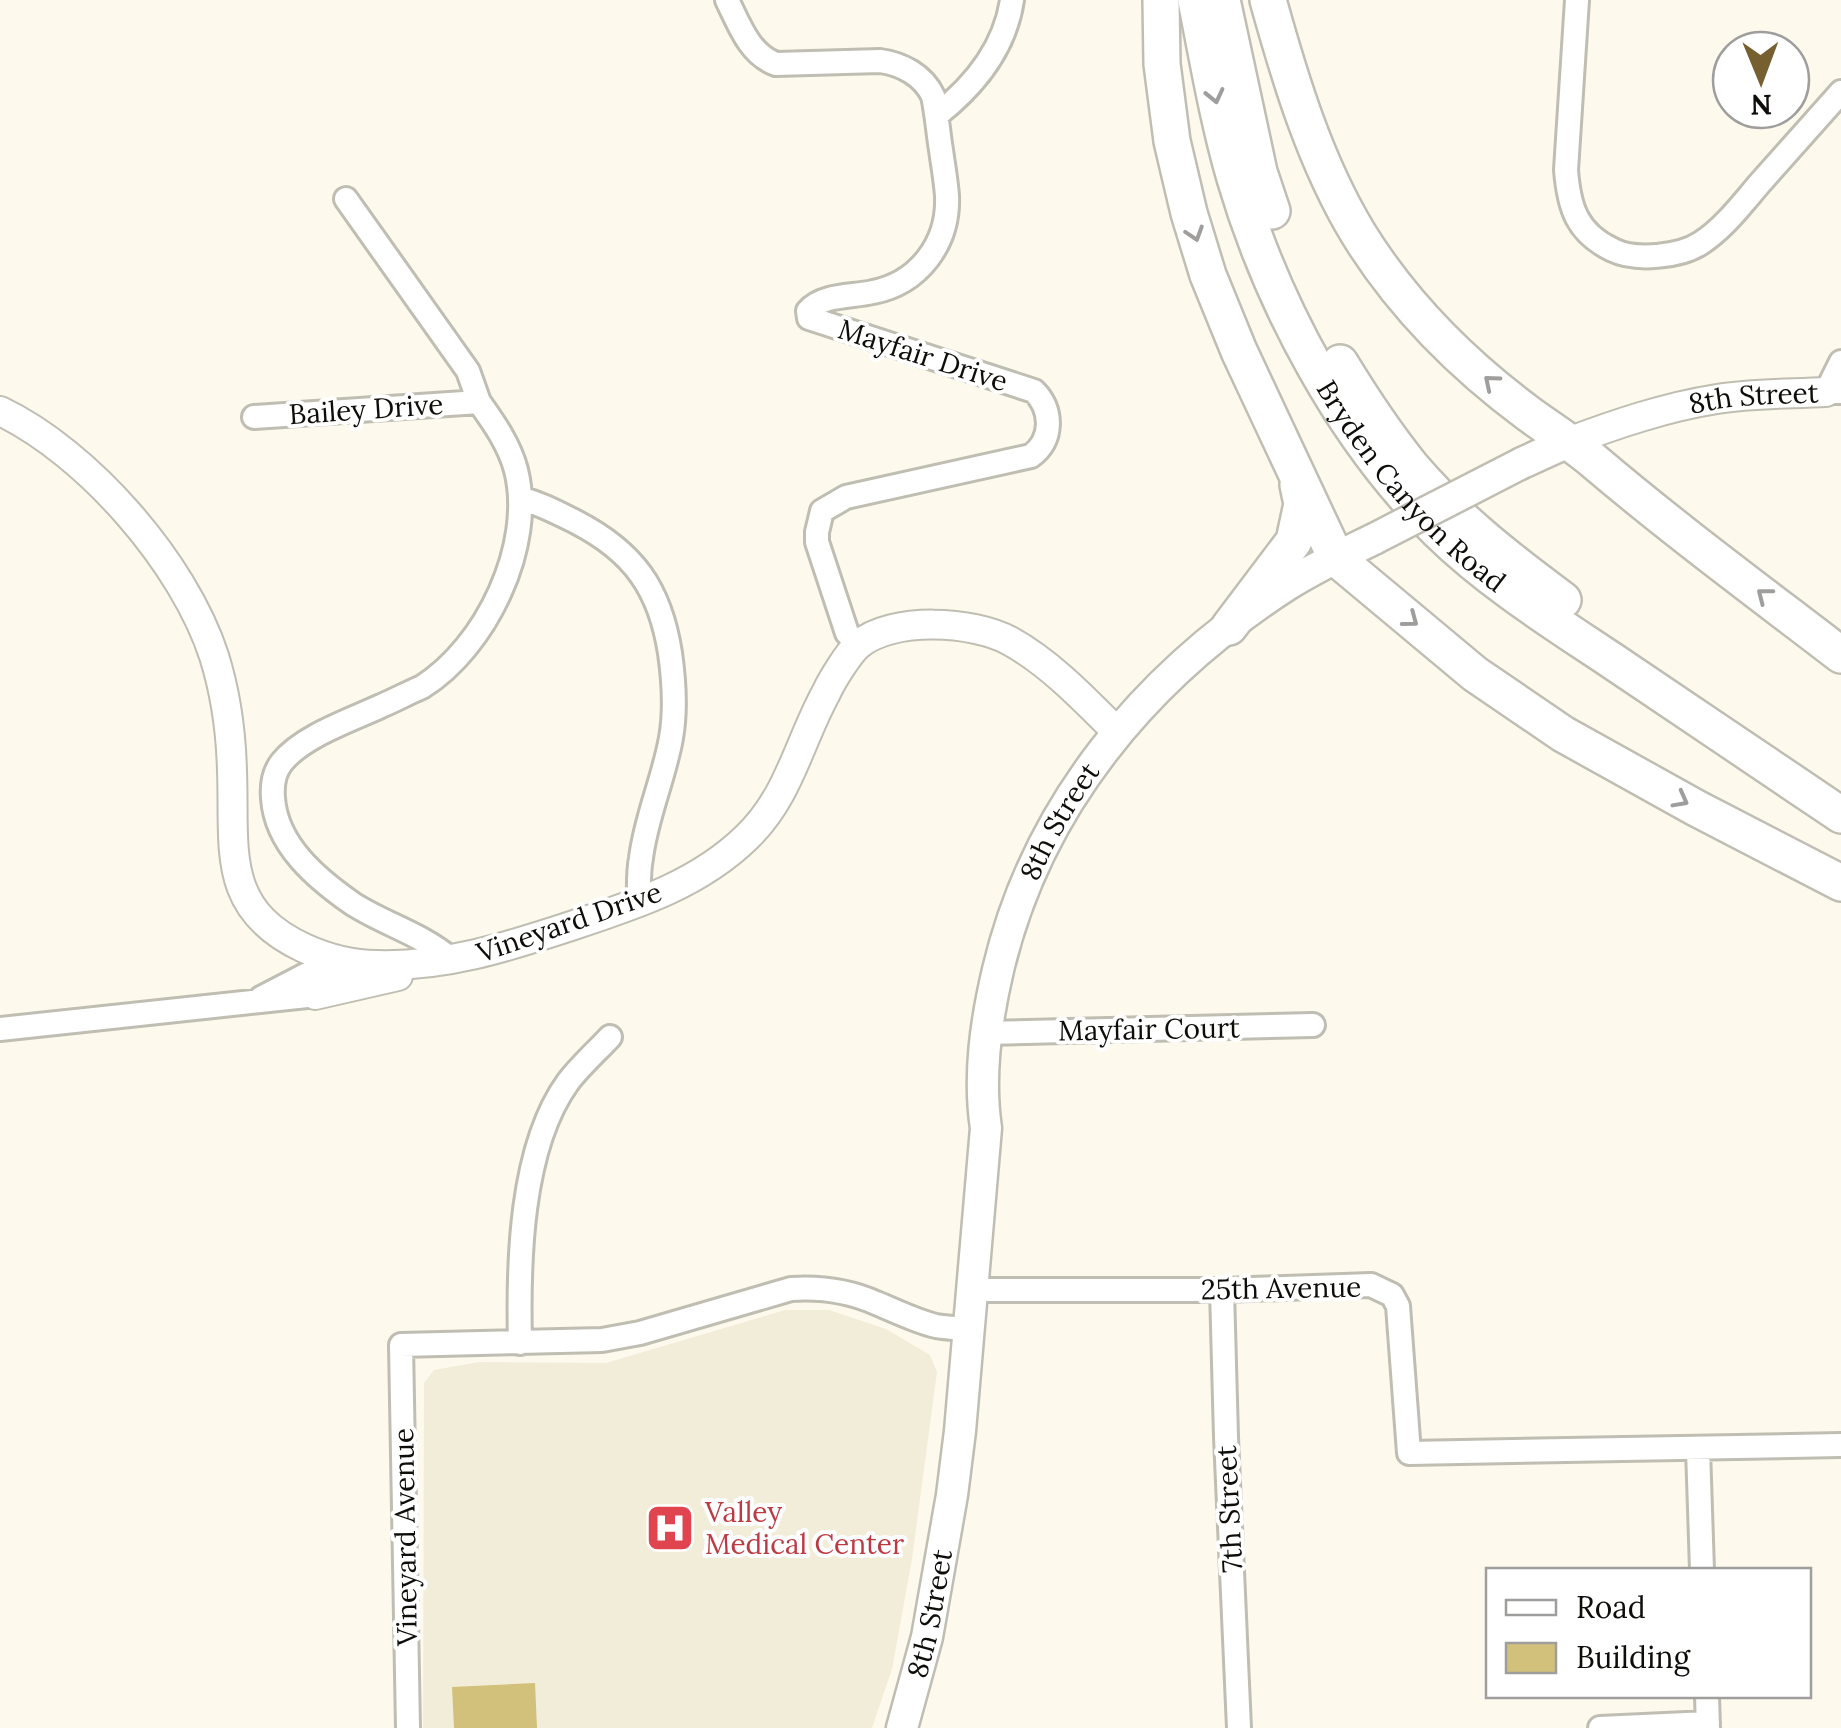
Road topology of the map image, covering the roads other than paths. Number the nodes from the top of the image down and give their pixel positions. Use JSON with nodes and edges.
{"nodes":[{"id":1,"x":727,"y":0,"type":"edge"},
{"id":2,"x":1012,"y":0,"type":"edge"},
{"id":3,"x":1161,"y":0,"type":"edge"},
{"id":4,"x":1196,"y":0,"type":"edge"},
{"id":5,"x":1222,"y":0,"type":"edge"},
{"id":6,"x":1268,"y":0,"type":"edge"},
{"id":7,"x":1576,"y":0,"type":"edge"},
{"id":8,"x":1841,"y":92,"type":"edge"},
{"id":9,"x":937,"y":115,"type":"junction"},
{"id":10,"x":346,"y":200,"type":"dead end"},
{"id":11,"x":1841,"y":362,"type":"edge"},
{"id":12,"x":1833,"y":392,"type":"edge"},
{"id":13,"x":479,"y":402,"type":"junction"},
{"id":14,"x":0,"y":412,"type":"edge"},
{"id":15,"x":254,"y":416,"type":"dead end"},
{"id":16,"x":1568,"y":442,"type":"junction"},
{"id":17,"x":1296,"y":474,"type":"junction"},
{"id":18,"x":520,"y":498,"type":"junction"},
{"id":19,"x":1336,"y":558,"type":"junction"},
{"id":20,"x":1229,"y":627,"type":"junction"},
{"id":21,"x":858,"y":645,"type":"junction"},
{"id":22,"x":1841,"y":655,"type":"edge"},
{"id":23,"x":1118,"y":732,"type":"junction"},
{"id":24,"x":1841,"y":789,"type":"edge"},
{"id":25,"x":1841,"y":815,"type":"edge"},
{"id":26,"x":1841,"y":883,"type":"edge"},
{"id":27,"x":638,"y":904,"type":"junction"},
{"id":28,"x":326,"y":956,"type":"junction"},
{"id":29,"x":452,"y":960,"type":"junction"},
{"id":30,"x":315,"y":995,"type":"junction"},
{"id":31,"x":258,"y":1000,"type":"junction"},
{"id":32,"x":1312,"y":1025,"type":"dead end"},
{"id":33,"x":0,"y":1028,"type":"edge"},
{"id":34,"x":986,"y":1033,"type":"junction"},
{"id":35,"x":610,"y":1037,"type":"dead end"},
{"id":36,"x":972,"y":1290,"type":"junction"},
{"id":37,"x":1222,"y":1290,"type":"junction"},
{"id":38,"x":968,"y":1330,"type":"junction"},
{"id":39,"x":520,"y":1343,"type":"junction"},
{"id":40,"x":1841,"y":1445,"type":"edge"},
{"id":41,"x":1698,"y":1449,"type":"junction"},
{"id":42,"x":1702,"y":1568,"type":"edge"},
{"id":43,"x":1707,"y":1698,"type":"edge"},
{"id":44,"x":1708,"y":1726,"type":"edge"},
{"id":45,"x":408,"y":1728,"type":"edge"},
{"id":46,"x":902,"y":1728,"type":"edge"},
{"id":47,"x":1240,"y":1728,"type":"edge"},
{"id":48,"x":1600,"y":1728,"type":"edge"}],
"edges":[{"from":1,"to":9,"type":"street"},
{"from":2,"to":9,"type":"street"},
{"from":3,"to":17,"type":"main road","one_way":true},
{"from":4,"to":25,"type":"main road","name":"Bryden Canyon Road","one_way":true},
{"from":5,"to":24,"type":"main road","name":"Bryden Canyon Road"},
{"from":16,"to":6,"type":"main road","one_way":true},
{"from":7,"to":8,"type":"street"},
{"from":9,"to":21,"type":"street","name":"Mayfair Drive"},
{"from":10,"to":13,"type":"street"},
{"from":11,"to":12,"type":"street"},
{"from":12,"to":16,"type":"street","name":"8th Street"},
{"from":13,"to":15,"type":"street","name":"Bailey Drive"},
{"from":13,"to":18,"type":"street","name":"Bailey Drive"},
{"from":14,"to":28,"type":"street"},
{"from":16,"to":19,"type":"main road","name":"8th Street","bridge":true},
{"from":22,"to":16,"type":"main road","one_way":true},
{"from":17,"to":19,"type":"main road"},
{"from":17,"to":20,"type":"main road"},
{"from":18,"to":27,"type":"street"},
{"from":18,"to":29,"type":"street","name":"Bailey Drive"},
{"from":19,"to":20,"type":"main road","name":"8th Street"},
{"from":19,"to":26,"type":"main road","one_way":true},
{"from":20,"to":23,"type":"main road","name":"8th Street"},
{"from":21,"to":23,"type":"street"},
{"from":21,"to":27,"type":"street","name":"Vineyard Drive"},
{"from":23,"to":34,"type":"main road","name":"8th Street"},
{"from":27,"to":29,"type":"street","name":"Vineyard Drive"},
{"from":28,"to":29,"type":"street","name":"Vineyard Drive"},
{"from":28,"to":30,"type":"street"},
{"from":28,"to":31,"type":"street"},
{"from":29,"to":30,"type":"street"},
{"from":30,"to":31,"type":"street"},
{"from":31,"to":33,"type":"street"},
{"from":32,"to":34,"type":"street","name":"Mayfair Court"},
{"from":34,"to":36,"type":"main road","name":"8th Street"},
{"from":35,"to":39,"type":"street"},
{"from":36,"to":37,"type":"street","name":"25th Avenue"},
{"from":36,"to":38,"type":"main road","name":"8th Street"},
{"from":37,"to":41,"type":"street","name":"25th Avenue"},
{"from":37,"to":47,"type":"street","name":"7th Street"},
{"from":38,"to":39,"type":"street"},
{"from":38,"to":46,"type":"main road","name":"8th Street"},
{"from":39,"to":45,"type":"street","name":"Vineyard Avenue"},
{"from":40,"to":41,"type":"street","name":"25th Avenue"},
{"from":41,"to":42,"type":"street"},
{"from":43,"to":44,"type":"street"},
{"from":44,"to":48,"type":"street"}]}
